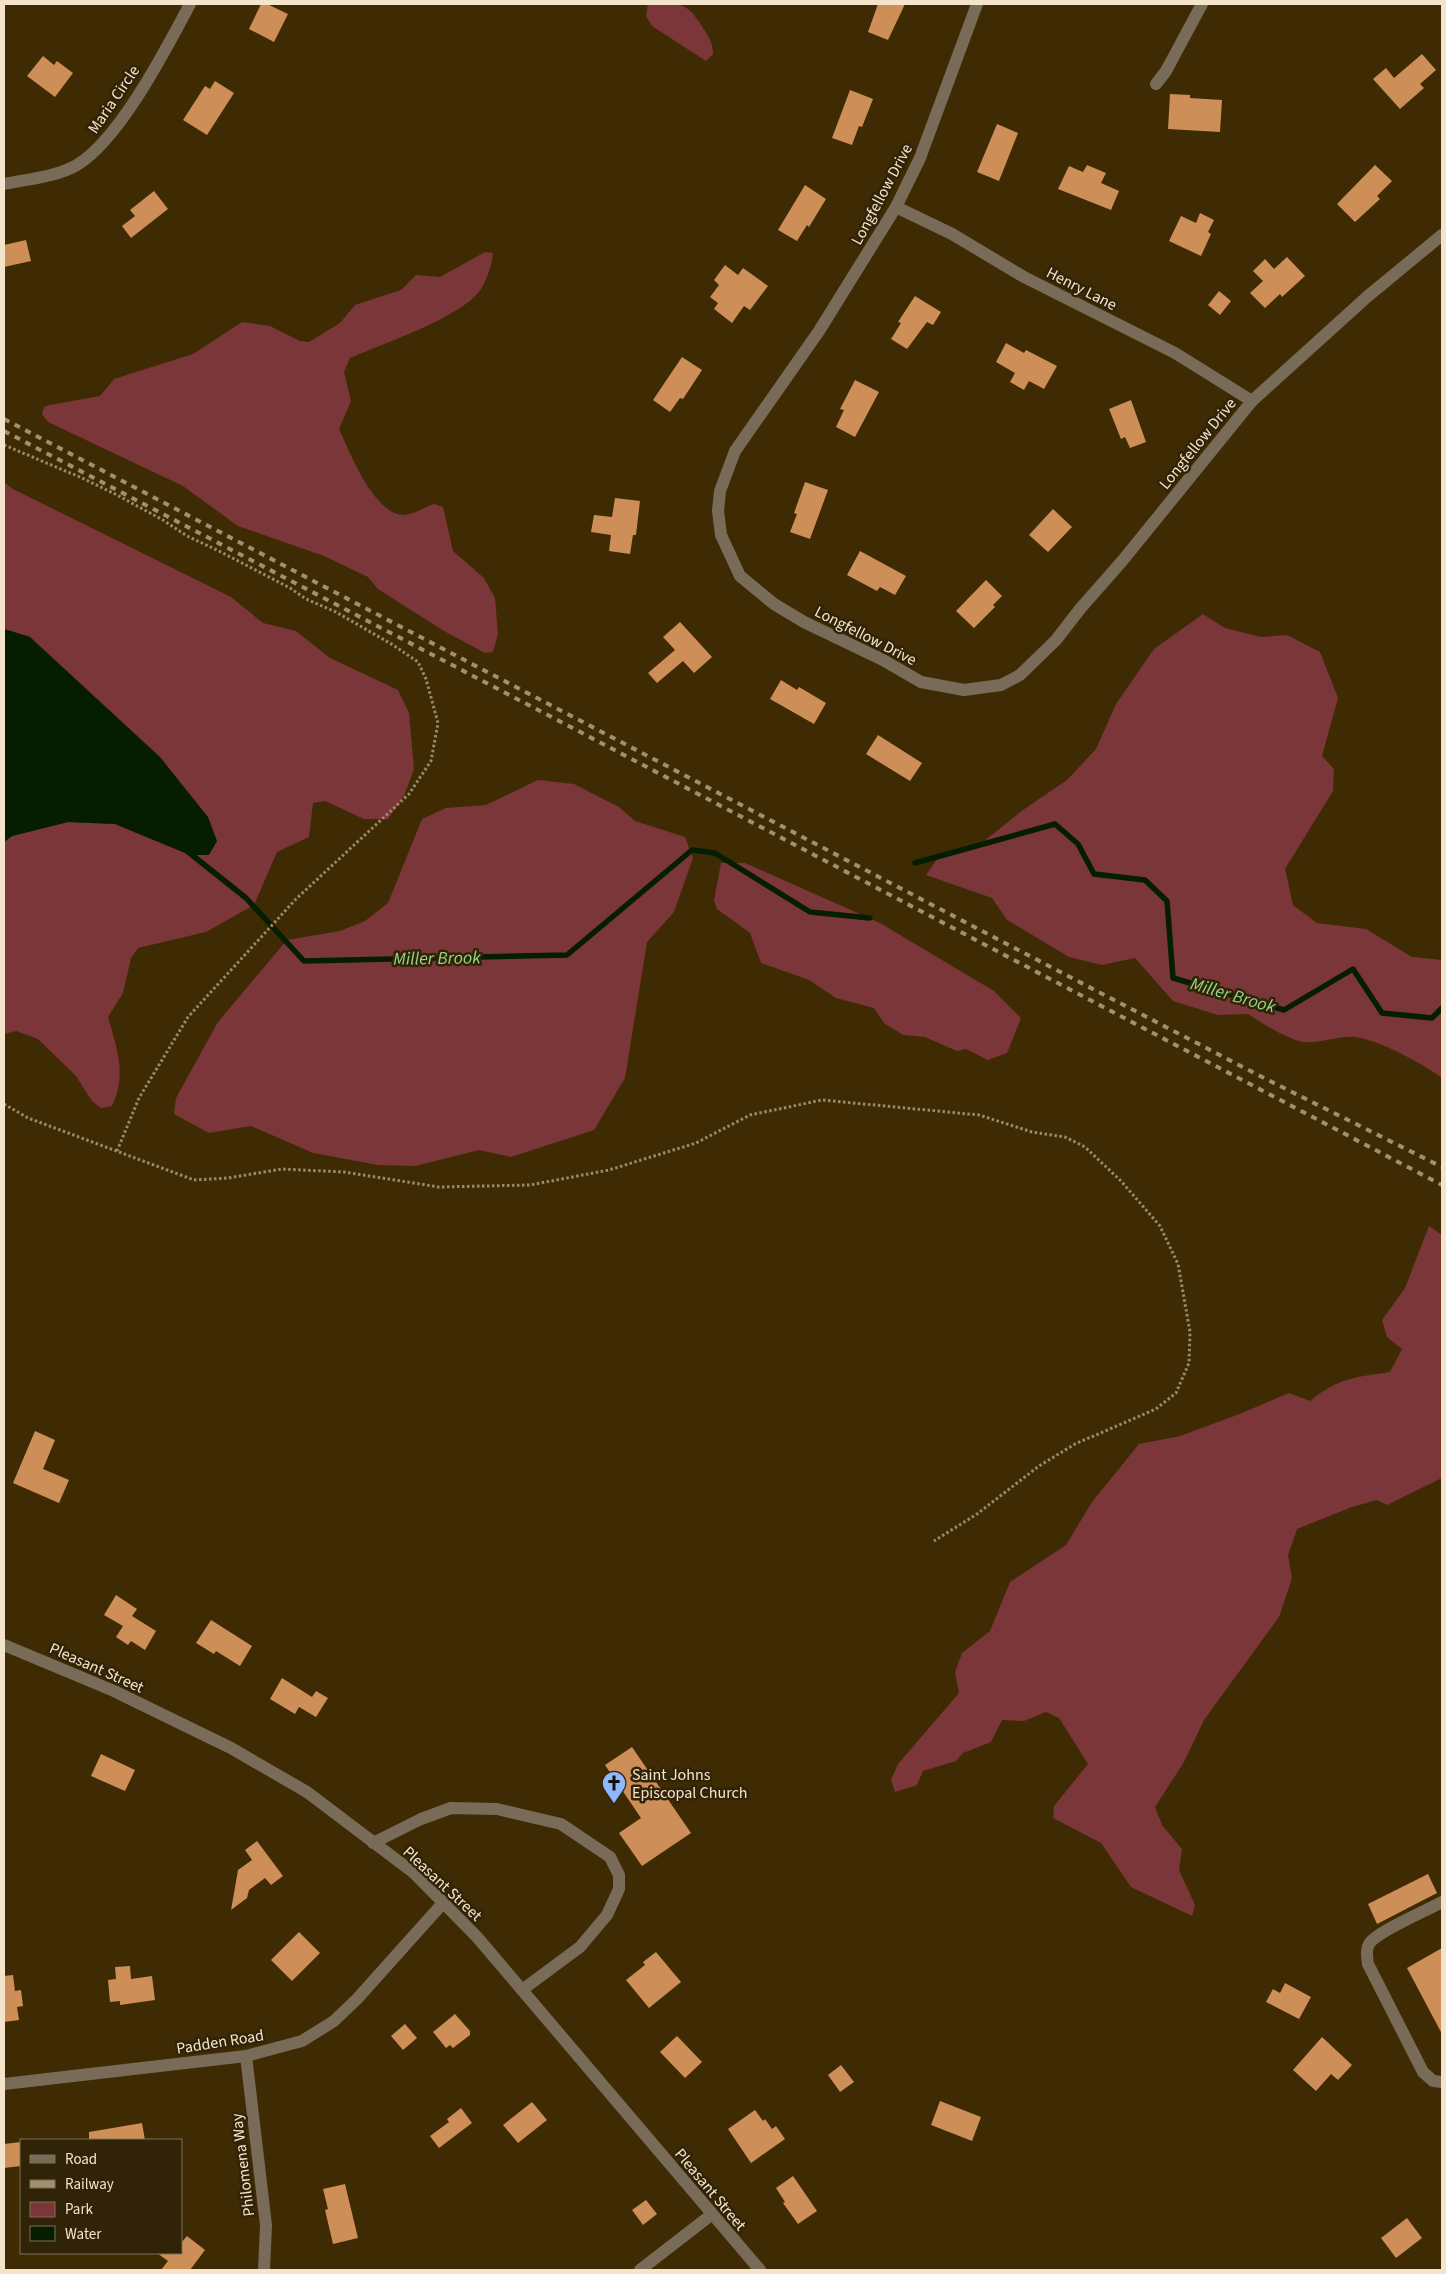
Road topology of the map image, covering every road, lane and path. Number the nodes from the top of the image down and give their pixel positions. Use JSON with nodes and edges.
{"nodes":[{"id":1,"x":190,"y":4,"type":"edge"},
{"id":2,"x":977,"y":4,"type":"edge"},
{"id":3,"x":1202,"y":4,"type":"edge"},
{"id":4,"x":1156,"y":84,"type":"dead end"},
{"id":5,"x":4,"y":184,"type":"edge"},
{"id":6,"x":896,"y":207,"type":"junction"},
{"id":7,"x":1442,"y":235,"type":"edge"},
{"id":8,"x":1252,"y":401,"type":"junction"},
{"id":9,"x":4,"y":445,"type":"edge"},
{"id":10,"x":4,"y":1104,"type":"edge"},
{"id":11,"x":117,"y":1151,"type":"junction"},
{"id":12,"x":934,"y":1540,"type":"dead end"},
{"id":13,"x":4,"y":1645,"type":"edge"},
{"id":14,"x":373,"y":1843,"type":"junction"},
{"id":15,"x":1442,"y":1902,"type":"edge"},
{"id":16,"x":443,"y":1903,"type":"junction"},
{"id":17,"x":522,"y":1990,"type":"junction"},
{"id":18,"x":246,"y":2056,"type":"junction"},
{"id":19,"x":1442,"y":2082,"type":"edge"},
{"id":20,"x":4,"y":2084,"type":"edge"},
{"id":21,"x":711,"y":2215,"type":"junction"},
{"id":22,"x":264,"y":2270,"type":"edge"},
{"id":23,"x":640,"y":2270,"type":"edge"},
{"id":24,"x":760,"y":2270,"type":"edge"}],
"edges":[{"from":1,"to":5,"type":"street","name":"Maria Circle"},
{"from":2,"to":6,"type":"street","name":"Longfellow Drive"},
{"from":3,"to":4,"type":"street"},
{"from":6,"to":8,"type":"street","name":"Henry Lane"},
{"from":6,"to":8,"type":"street","name":"Longfellow Drive"},
{"from":7,"to":8,"type":"street","name":"Longfellow Drive"},
{"from":9,"to":11,"type":"path"},
{"from":10,"to":11,"type":"path"},
{"from":11,"to":12,"type":"path"},
{"from":13,"to":14,"type":"street","name":"Pleasant Street"},
{"from":14,"to":16,"type":"street","name":"Pleasant Street"},
{"from":14,"to":17,"type":"street"},
{"from":15,"to":19,"type":"street"},
{"from":16,"to":17,"type":"street","name":"Pleasant Street"},
{"from":16,"to":18,"type":"street","name":"Padden Road"},
{"from":17,"to":21,"type":"street","name":"Pleasant Street"},
{"from":18,"to":20,"type":"street","name":"Padden Road"},
{"from":18,"to":22,"type":"street","name":"Philomena Way"},
{"from":21,"to":23,"type":"street"},
{"from":21,"to":24,"type":"street","name":"Pleasant Street"}]}
